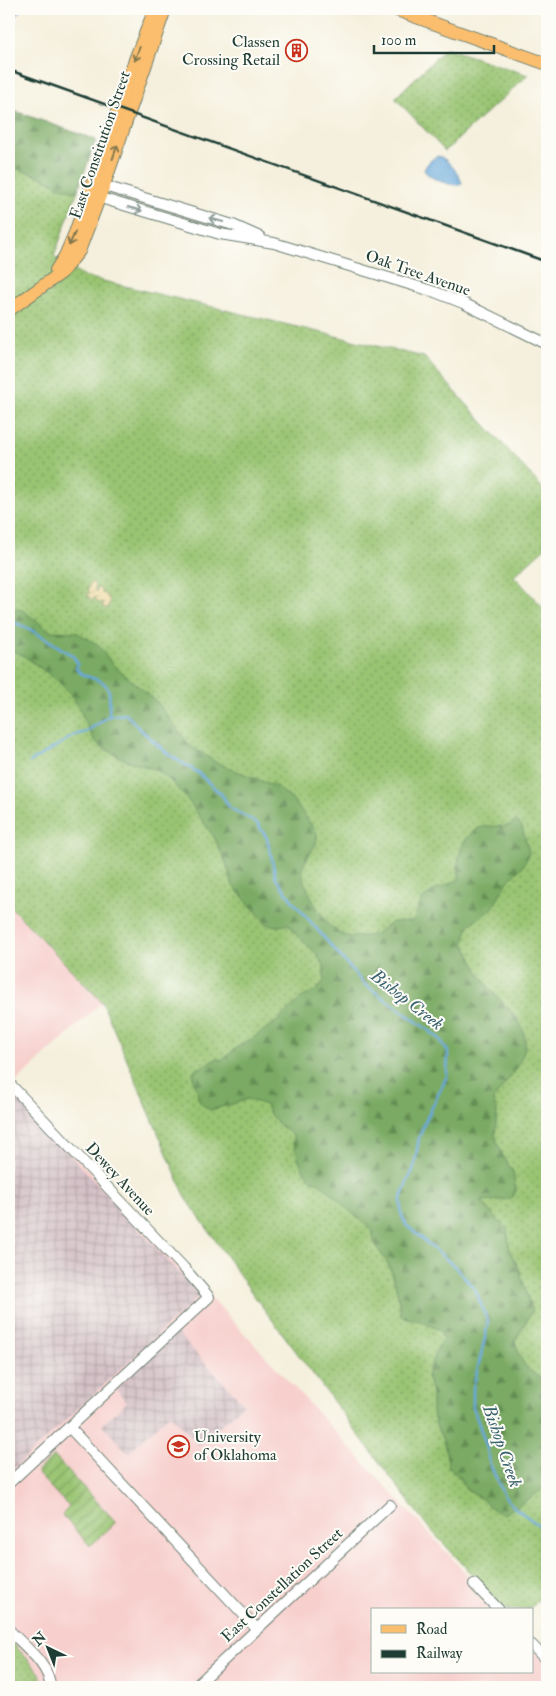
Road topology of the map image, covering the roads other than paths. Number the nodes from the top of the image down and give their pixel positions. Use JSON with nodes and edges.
{"nodes":[{"id":1,"x":155,"y":9,"type":"edge"},
{"id":2,"x":165,"y":9,"type":"edge"},
{"id":3,"x":394,"y":9,"type":"edge"},
{"id":4,"x":547,"y":64,"type":"edge"},
{"id":5,"x":98,"y":184,"type":"junction"},
{"id":6,"x":93,"y":196,"type":"junction"},
{"id":7,"x":189,"y":213,"type":"junction"},
{"id":8,"x":187,"y":224,"type":"junction"},
{"id":9,"x":274,"y":243,"type":"junction"},
{"id":10,"x":9,"y":310,"type":"edge"},
{"id":11,"x":547,"y":344,"type":"edge"},
{"id":12,"x":9,"y":1083,"type":"edge"},
{"id":13,"x":17,"y":1092,"type":"junction"},
{"id":14,"x":9,"y":1099,"type":"edge"},
{"id":15,"x":69,"y":1427,"type":"junction"},
{"id":16,"x":9,"y":1483,"type":"edge"},
{"id":17,"x":390,"y":1504,"type":"dead end"},
{"id":18,"x":474,"y":1584,"type":"dead end"},
{"id":19,"x":497,"y":1608,"type":"edge"},
{"id":20,"x":257,"y":1629,"type":"junction"},
{"id":21,"x":9,"y":1630,"type":"edge"},
{"id":22,"x":534,"y":1647,"type":"edge"},
{"id":23,"x":547,"y":1661,"type":"edge"},
{"id":24,"x":50,"y":1687,"type":"edge"},
{"id":25,"x":195,"y":1687,"type":"edge"}],
"edges":[{"from":1,"to":5,"type":"main road","name":"East Constitution Street","one_way":true},
{"from":5,"to":2,"type":"main road","name":"East Constitution Street","one_way":true},
{"from":3,"to":4,"type":"main road"},
{"from":5,"to":6,"type":"main road","name":"East Constitution Street"},
{"from":5,"to":7,"type":"street","name":"Oak Tree Avenue"},
{"from":6,"to":8,"type":"street","name":"Oak Tree Avenue","one_way":true},
{"from":6,"to":10,"type":"main road","name":"East Constitution Street"},
{"from":7,"to":8,"type":"street"},
{"from":9,"to":7,"type":"street","name":"Oak Tree Avenue","one_way":true},
{"from":8,"to":9,"type":"street","name":"Oak Tree Avenue"},
{"from":9,"to":11,"type":"street","name":"Oak Tree Avenue"},
{"from":12,"to":13,"type":"street","name":"Dewey Avenue"},
{"from":13,"to":14,"type":"street"},
{"from":13,"to":15,"type":"street","name":"Dewey Avenue"},
{"from":15,"to":16,"type":"street"},
{"from":15,"to":20,"type":"street"},
{"from":17,"to":20,"type":"street","name":"East Constellation Street"},
{"from":18,"to":19,"type":"street"},
{"from":20,"to":25,"type":"street","name":"East Constellation Street"},
{"from":21,"to":24,"type":"street"},
{"from":22,"to":23,"type":"street"}]}
